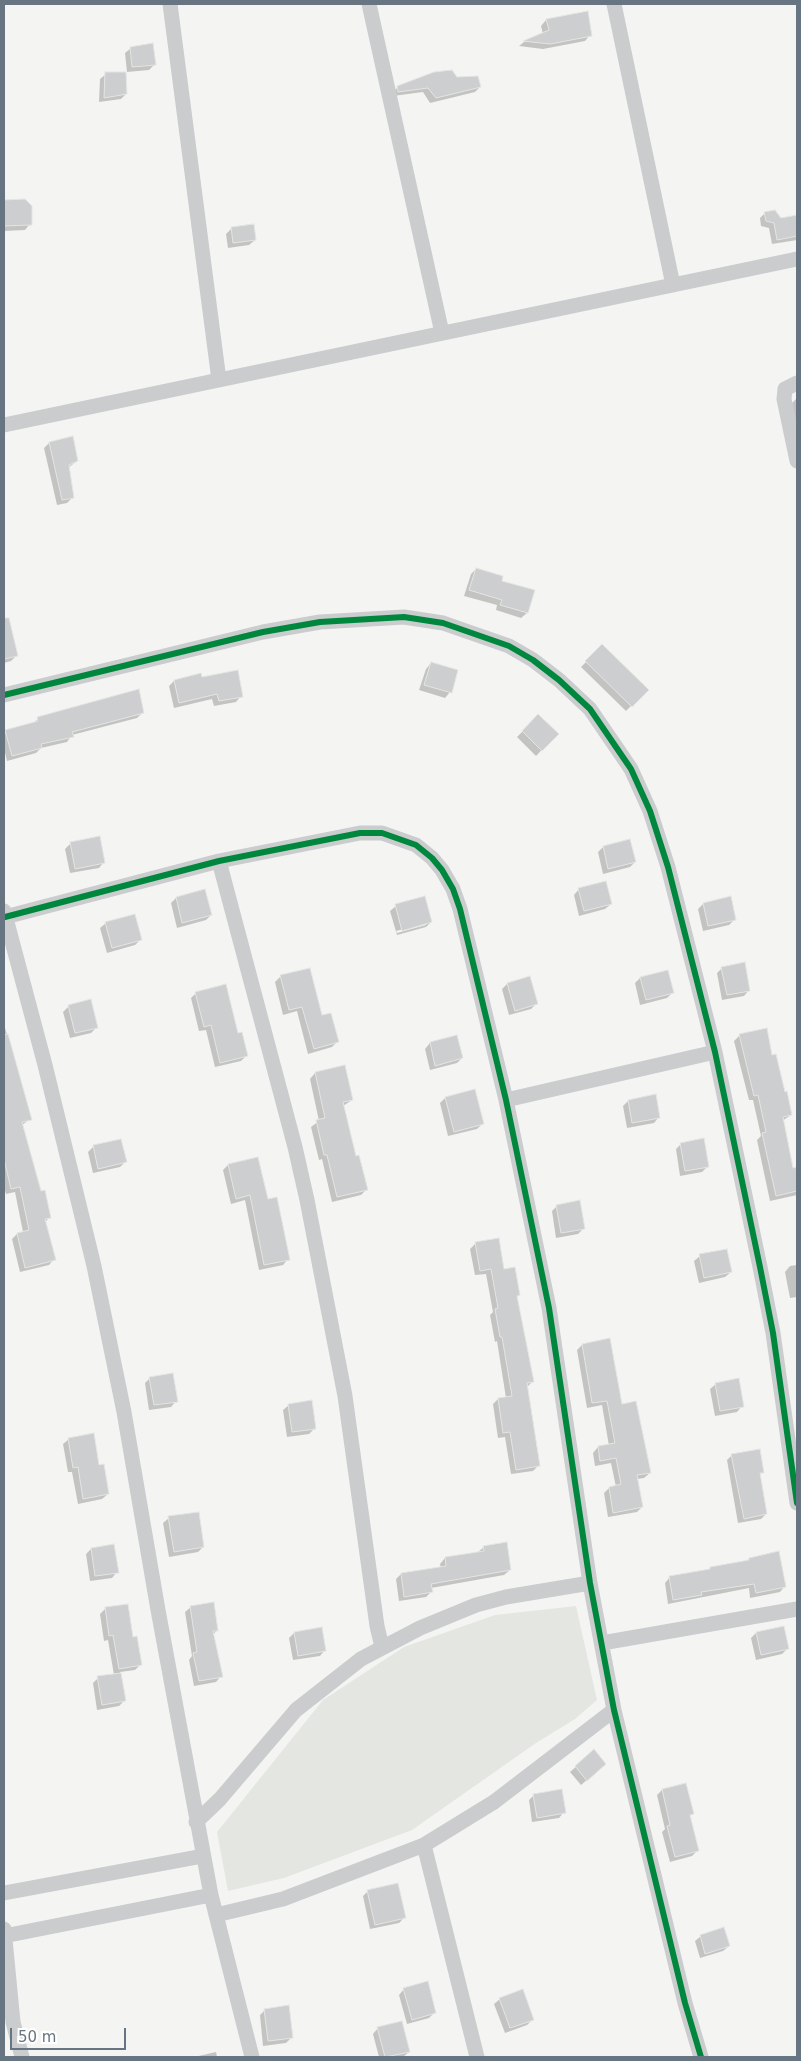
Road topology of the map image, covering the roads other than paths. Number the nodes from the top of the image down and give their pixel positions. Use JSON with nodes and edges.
{"nodes":[{"id":1,"x":170,"y":4,"type":"edge"},
{"id":2,"x":369,"y":4,"type":"edge"},
{"id":3,"x":614,"y":4,"type":"edge"},
{"id":4,"x":797,"y":259,"type":"edge"},
{"id":5,"x":673,"y":285,"type":"junction"},
{"id":6,"x":442,"y":333,"type":"junction"},
{"id":7,"x":218,"y":380,"type":"junction"},
{"id":8,"x":791,"y":386,"type":"edge"},
{"id":9,"x":4,"y":425,"type":"edge"},
{"id":10,"x":797,"y":461,"type":"edge"},
{"id":11,"x":4,"y":695,"type":"edge"},
{"id":12,"x":219,"y":861,"type":"junction"},
{"id":13,"x":5,"y":914,"type":"edge"},
{"id":14,"x":715,"y":1052,"type":"junction"},
{"id":15,"x":506,"y":1100,"type":"junction"},
{"id":16,"x":797,"y":1503,"type":"edge"},
{"id":17,"x":590,"y":1583,"type":"junction"},
{"id":18,"x":797,"y":1609,"type":"edge"},
{"id":19,"x":602,"y":1643,"type":"junction"},
{"id":20,"x":382,"y":1647,"type":"junction"},
{"id":21,"x":614,"y":1710,"type":"junction"},
{"id":22,"x":196,"y":1822,"type":"junction"},
{"id":23,"x":424,"y":1845,"type":"junction"},
{"id":24,"x":203,"y":1856,"type":"junction"},
{"id":25,"x":4,"y":1893,"type":"edge"},
{"id":26,"x":211,"y":1895,"type":"junction"},
{"id":27,"x":216,"y":1915,"type":"junction"},
{"id":28,"x":4,"y":1934,"type":"edge"},
{"id":29,"x":22,"y":2057,"type":"edge"},
{"id":30,"x":252,"y":2057,"type":"edge"},
{"id":31,"x":477,"y":2057,"type":"edge"},
{"id":32,"x":701,"y":2057,"type":"edge"}],
"edges":[{"from":1,"to":7,"type":"street"},
{"from":2,"to":6,"type":"street"},
{"from":3,"to":5,"type":"street"},
{"from":4,"to":5,"type":"street"},
{"from":5,"to":6,"type":"street"},
{"from":6,"to":7,"type":"street"},
{"from":7,"to":9,"type":"street"},
{"from":8,"to":10,"type":"street"},
{"from":11,"to":14,"type":"street"},
{"from":12,"to":13,"type":"street"},
{"from":12,"to":15,"type":"street"},
{"from":12,"to":20,"type":"street"},
{"from":13,"to":22,"type":"street"},
{"from":14,"to":15,"type":"street"},
{"from":14,"to":16,"type":"street"},
{"from":15,"to":17,"type":"street"},
{"from":17,"to":19,"type":"street"},
{"from":17,"to":20,"type":"street"},
{"from":18,"to":19,"type":"street"},
{"from":19,"to":21,"type":"street"},
{"from":20,"to":22,"type":"street"},
{"from":21,"to":23,"type":"street"},
{"from":21,"to":32,"type":"street"},
{"from":22,"to":24,"type":"street"},
{"from":23,"to":27,"type":"street"},
{"from":23,"to":31,"type":"street"},
{"from":24,"to":25,"type":"street"},
{"from":24,"to":26,"type":"street"},
{"from":26,"to":27,"type":"street"},
{"from":26,"to":28,"type":"street"},
{"from":27,"to":30,"type":"street"},
{"from":28,"to":29,"type":"street"}]}
